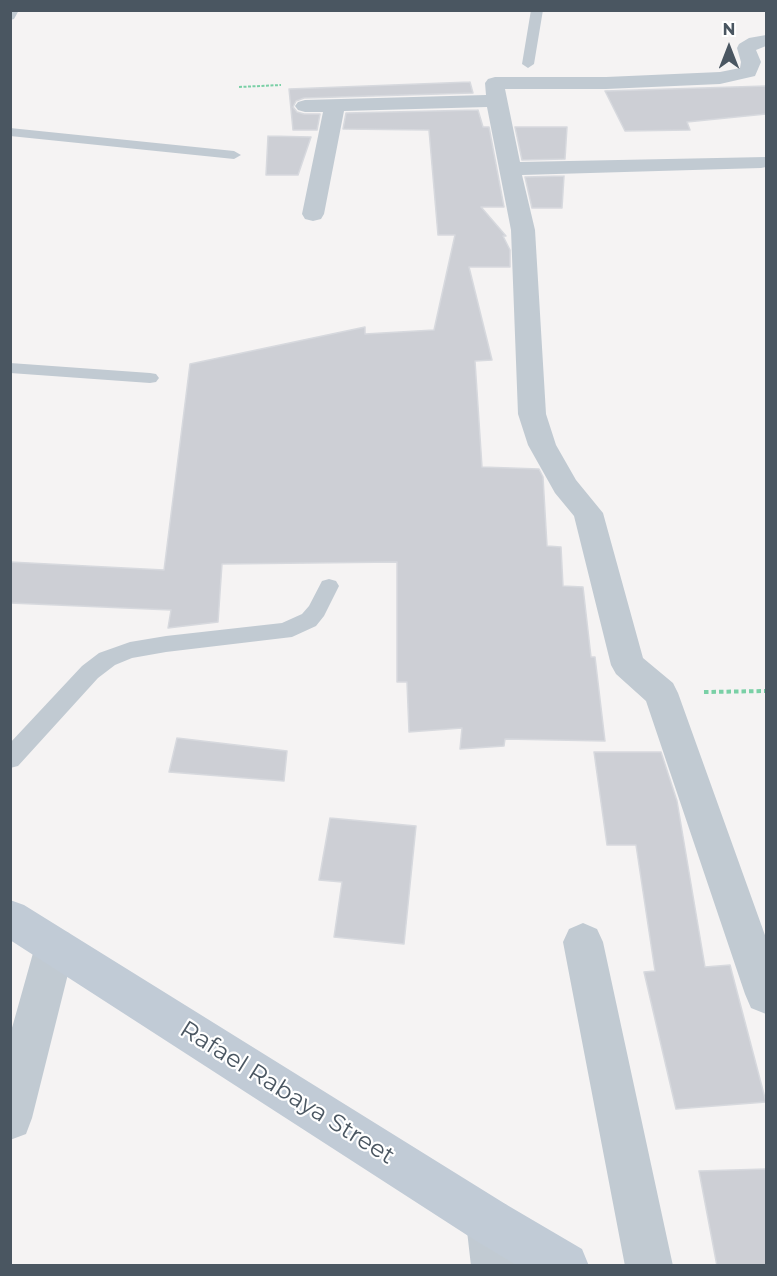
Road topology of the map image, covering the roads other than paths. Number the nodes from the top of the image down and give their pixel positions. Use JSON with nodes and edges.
{"nodes":[{"id":1,"x":15,"y":10,"type":"edge"},
{"id":2,"x":537,"y":10,"type":"edge"},
{"id":3,"x":10,"y":16,"type":"edge"},
{"id":4,"x":766,"y":41,"type":"edge"},
{"id":5,"x":528,"y":64,"type":"dead end"},
{"id":6,"x":496,"y":101,"type":"junction"},
{"id":7,"x":304,"y":106,"type":"dead end"},
{"id":8,"x":335,"y":106,"type":"junction"},
{"id":9,"x":10,"y":132,"type":"edge"},
{"id":10,"x":234,"y":155,"type":"dead end"},
{"id":11,"x":761,"y":162,"type":"dead end"},
{"id":12,"x":511,"y":169,"type":"junction"},
{"id":13,"x":313,"y":214,"type":"dead end"},
{"id":14,"x":10,"y":368,"type":"edge"},
{"id":15,"x":150,"y":378,"type":"dead end"},
{"id":16,"x":329,"y":586,"type":"dead end"},
{"id":17,"x":10,"y":759,"type":"edge"},
{"id":18,"x":10,"y":918,"type":"edge"},
{"id":19,"x":583,"y":942,"type":"dead end"},
{"id":20,"x":55,"y":946,"type":"junction"},
{"id":21,"x":766,"y":994,"type":"edge"},
{"id":22,"x":10,"y":1118,"type":"edge"},
{"id":23,"x":492,"y":1244,"type":"edge"},
{"id":24,"x":565,"y":1266,"type":"edge"},
{"id":25,"x":649,"y":1266,"type":"edge"}],
"edges":[{"from":1,"to":3,"type":"lane"},
{"from":2,"to":5,"type":"lane"},
{"from":4,"to":6,"type":"street"},
{"from":6,"to":8,"type":"street"},
{"from":6,"to":12,"type":"street"},
{"from":7,"to":8,"type":"street"},
{"from":8,"to":13,"type":"street"},
{"from":9,"to":10,"type":"lane"},
{"from":11,"to":12,"type":"street"},
{"from":12,"to":21,"type":"street"},
{"from":14,"to":15,"type":"lane"},
{"from":16,"to":17,"type":"lane"},
{"from":18,"to":20,"type":"main road","name":"Rafael Rabaya Street"},
{"from":19,"to":25,"type":"street"},
{"from":20,"to":22,"type":"street"},
{"from":20,"to":23,"type":"main road","name":"Rafael Rabaya Street"},
{"from":23,"to":24,"type":"main road","name":"Rafael Rabaya Street"}]}
